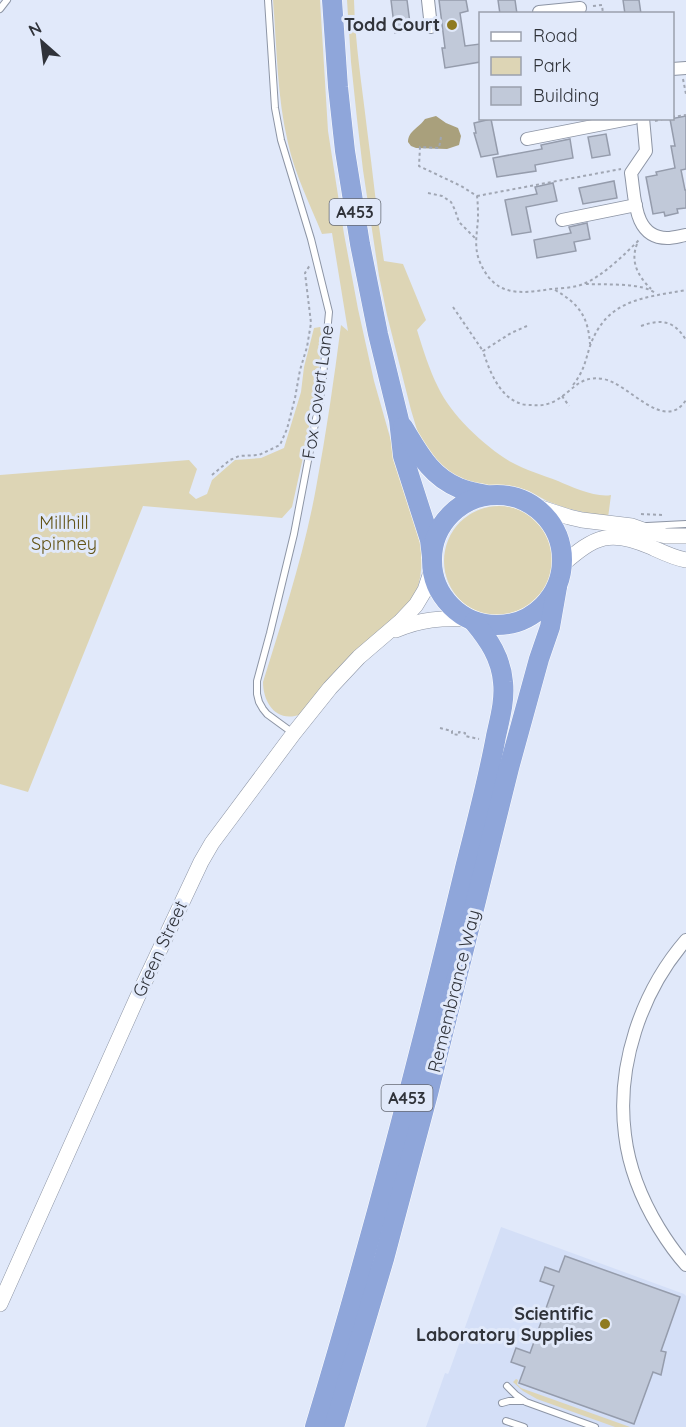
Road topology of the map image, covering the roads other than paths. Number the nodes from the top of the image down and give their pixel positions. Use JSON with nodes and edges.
{"nodes":[{"id":1,"x":7,"y":0,"type":"edge"},
{"id":2,"x":268,"y":0,"type":"edge"},
{"id":3,"x":332,"y":0,"type":"edge"},
{"id":4,"x":428,"y":0,"type":"edge"},
{"id":5,"x":554,"y":5,"type":"edge"},
{"id":6,"x":579,"y":8,"type":"road end"},
{"id":7,"x":0,"y":9,"type":"edge"},
{"id":8,"x":539,"y":12,"type":"edge"},
{"id":9,"x":431,"y":27,"type":"dead end"},
{"id":10,"x":624,"y":120,"type":"edge"},
{"id":11,"x":643,"y":120,"type":"edge"},
{"id":12,"x":527,"y":139,"type":"dead end"},
{"id":13,"x":636,"y":205,"type":"junction"},
{"id":14,"x":562,"y":220,"type":"dead end"},
{"id":15,"x":686,"y":235,"type":"edge"},
{"id":16,"x":399,"y":420,"type":"junction"},
{"id":17,"x":486,"y":495,"type":"junction"},
{"id":18,"x":535,"y":506,"type":"junction"},
{"id":19,"x":634,"y":520,"type":"junction"},
{"id":20,"x":686,"y":524,"type":"edge"},
{"id":21,"x":686,"y":536,"type":"edge"},
{"id":22,"x":686,"y":560,"type":"edge"},
{"id":23,"x":432,"y":563,"type":"junction"},
{"id":24,"x":563,"y":564,"type":"junction"},
{"id":25,"x":557,"y":587,"type":"junction"},
{"id":26,"x":471,"y":621,"type":"junction"},
{"id":27,"x":385,"y":635,"type":"junction"},
{"id":28,"x":294,"y":733,"type":"junction"},
{"id":29,"x":686,"y":940,"type":"edge"},
{"id":30,"x":686,"y":1265,"type":"edge"},
{"id":31,"x":0,"y":1304,"type":"edge"},
{"id":32,"x":507,"y":1386,"type":"dead end"},
{"id":33,"x":526,"y":1402,"type":"junction"},
{"id":34,"x":502,"y":1403,"type":"dead end"},
{"id":35,"x":506,"y":1421,"type":"dead end"},
{"id":36,"x":315,"y":1427,"type":"edge"},
{"id":37,"x":334,"y":1427,"type":"edge"},
{"id":38,"x":524,"y":1427,"type":"edge"},
{"id":39,"x":595,"y":1427,"type":"edge"}],
"edges":[{"from":1,"to":7,"type":"lane"},
{"from":2,"to":28,"type":"lane","name":"Fox Covert Lane"},
{"from":3,"to":16,"type":"highway","number":"A453"},
{"from":4,"to":9,"type":"street"},
{"from":5,"to":6,"type":"street"},
{"from":5,"to":8,"type":"street"},
{"from":10,"to":12,"type":"street"},
{"from":11,"to":13,"type":"street"},
{"from":13,"to":14,"type":"street"},
{"from":13,"to":15,"type":"street"},
{"from":16,"to":17,"type":"highway","number":"A453"},
{"from":16,"to":23,"type":"highway","number":"A453"},
{"from":17,"to":18,"type":"highway"},
{"from":17,"to":23,"type":"highway"},
{"from":18,"to":19,"type":"street"},
{"from":18,"to":24,"type":"highway"},
{"from":19,"to":20,"type":"lane"},
{"from":19,"to":21,"type":"street"},
{"from":22,"to":24,"type":"street"},
{"from":23,"to":26,"type":"highway"},
{"from":23,"to":27,"type":"street","name":"Green Street"},
{"from":24,"to":25,"type":"highway"},
{"from":25,"to":26,"type":"highway"},
{"from":25,"to":37,"type":"highway","name":"Remembrance Way","number":"A453"},
{"from":26,"to":27,"type":"street","name":"Green Street"},
{"from":26,"to":36,"type":"highway","name":"Remembrance Way","number":"A453"},
{"from":27,"to":28,"type":"street","name":"Green Street"},
{"from":28,"to":31,"type":"street","name":"Green Street"},
{"from":29,"to":30,"type":"street"},
{"from":32,"to":33,"type":"lane"},
{"from":33,"to":34,"type":"lane"},
{"from":33,"to":39,"type":"lane"},
{"from":35,"to":38,"type":"lane"}]}
